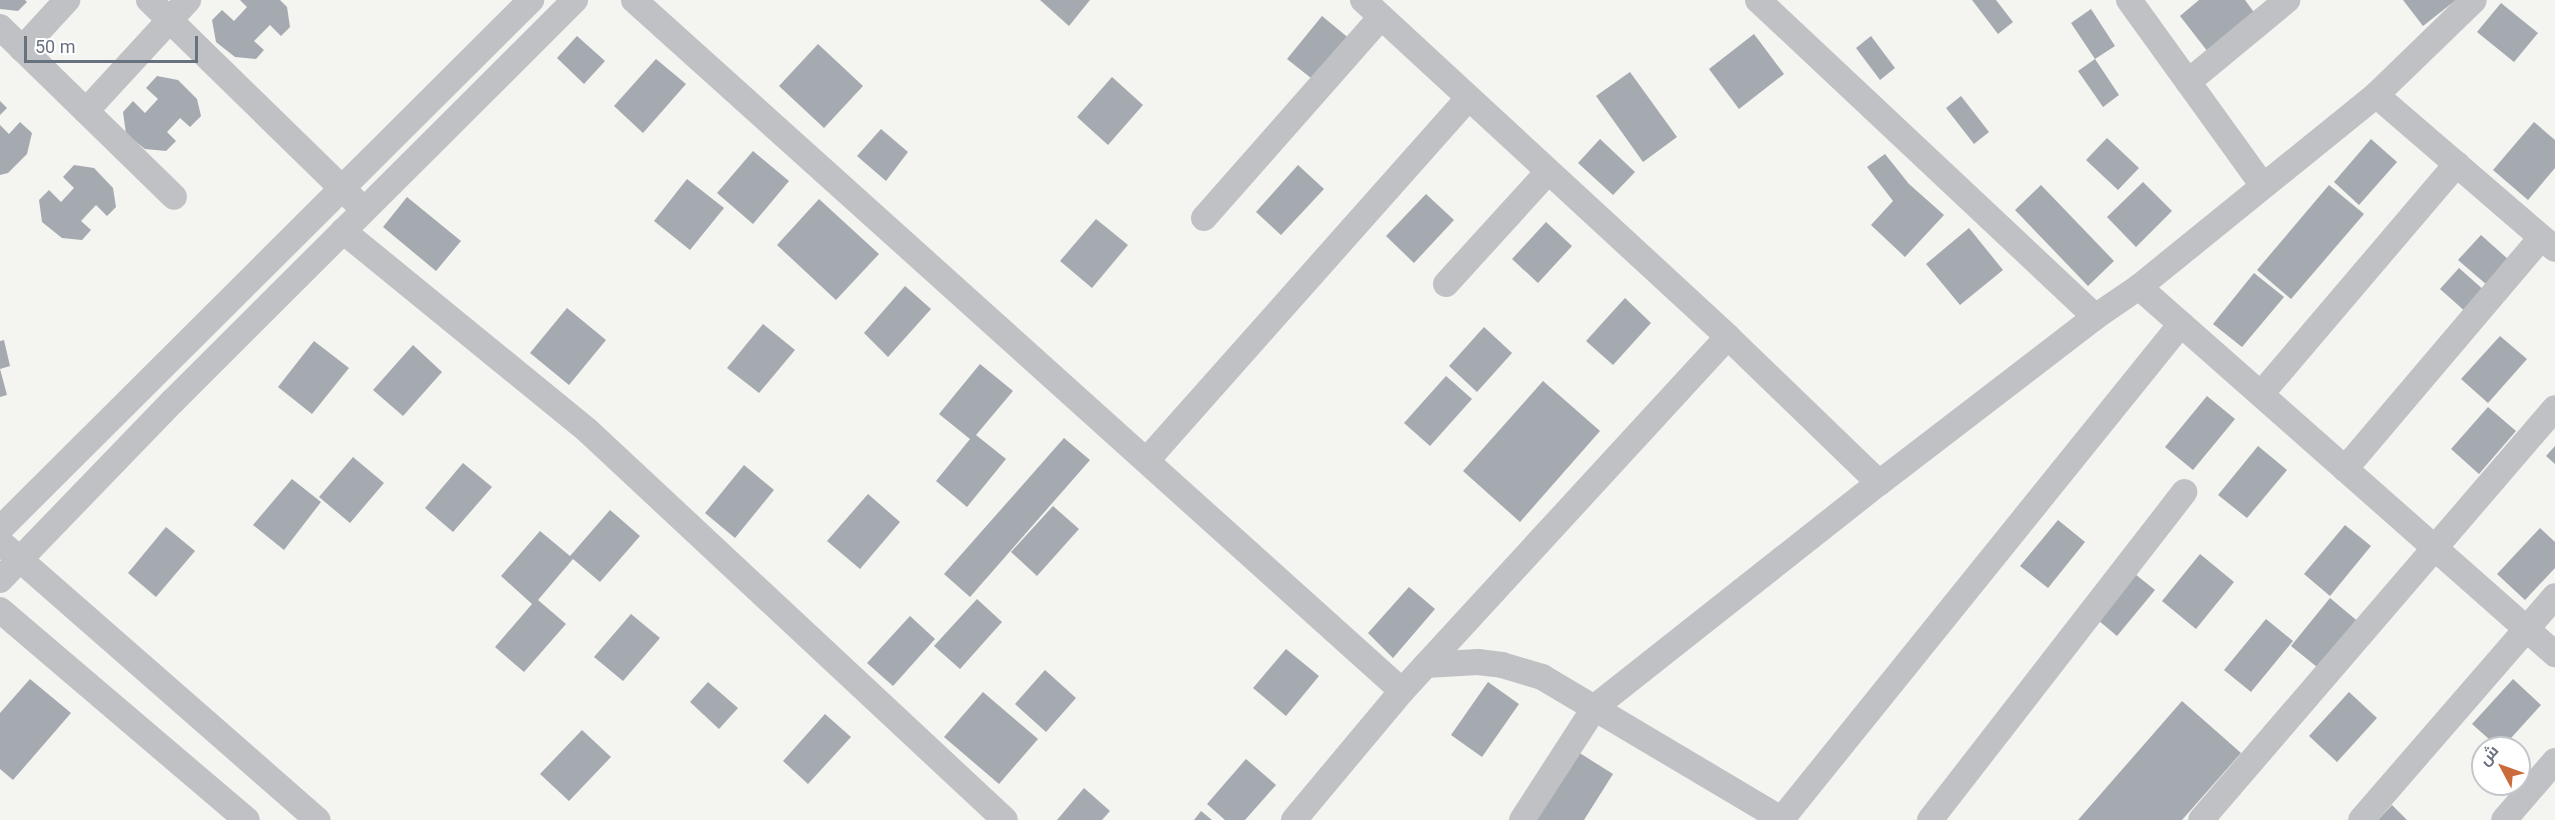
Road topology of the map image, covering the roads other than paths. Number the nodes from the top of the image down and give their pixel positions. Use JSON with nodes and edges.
{"nodes":[{"id":1,"x":67,"y":0,"type":"edge"},
{"id":2,"x":149,"y":0,"type":"edge"},
{"id":3,"x":188,"y":0,"type":"edge"},
{"id":4,"x":575,"y":0,"type":"edge"},
{"id":5,"x":634,"y":0,"type":"edge"},
{"id":6,"x":1758,"y":0,"type":"edge"},
{"id":7,"x":2129,"y":0,"type":"edge"},
{"id":8,"x":2288,"y":0,"type":"edge"},
{"id":9,"x":2474,"y":0,"type":"edge"},
{"id":10,"x":516,"y":5,"type":"edge"},
{"id":11,"x":1372,"y":8,"type":"edge"},
{"id":12,"x":170,"y":21,"type":"junction"},
{"id":13,"x":0,"y":27,"type":"edge"},
{"id":14,"x":22,"y":49,"type":"junction"},
{"id":15,"x":2188,"y":82,"type":"junction"},
{"id":16,"x":2376,"y":95,"type":"junction"},
{"id":17,"x":1468,"y":98,"type":"junction"},
{"id":18,"x":86,"y":111,"type":"junction"},
{"id":19,"x":2457,"y":164,"type":"junction"},
{"id":20,"x":1548,"y":172,"type":"junction"},
{"id":21,"x":2264,"y":186,"type":"junction"},
{"id":22,"x":343,"y":190,"type":"junction"},
{"id":23,"x":174,"y":197,"type":"dead end"},
{"id":24,"x":364,"y":210,"type":"junction"},
{"id":25,"x":1204,"y":218,"type":"dead end"},
{"id":26,"x":344,"y":231,"type":"junction"},
{"id":27,"x":2548,"y":244,"type":"edge"},
{"id":28,"x":1446,"y":284,"type":"dead end"},
{"id":29,"x":2139,"y":287,"type":"junction"},
{"id":30,"x":2095,"y":317,"type":"junction"},
{"id":31,"x":2181,"y":324,"type":"junction"},
{"id":32,"x":1728,"y":337,"type":"junction"},
{"id":33,"x":2261,"y":394,"type":"junction"},
{"id":34,"x":2555,"y":408,"type":"edge"},
{"id":35,"x":1147,"y":460,"type":"junction"},
{"id":36,"x":2345,"y":469,"type":"junction"},
{"id":37,"x":1880,"y":483,"type":"junction"},
{"id":38,"x":2184,"y":492,"type":"dead end"},
{"id":39,"x":0,"y":529,"type":"edge"},
{"id":40,"x":0,"y":542,"type":"edge"},
{"id":41,"x":2436,"y":548,"type":"junction"},
{"id":42,"x":19,"y":562,"type":"junction"},
{"id":43,"x":0,"y":580,"type":"edge"},
{"id":44,"x":2555,"y":596,"type":"edge"},
{"id":45,"x":0,"y":610,"type":"edge"},
{"id":46,"x":2526,"y":628,"type":"junction"},
{"id":47,"x":2555,"y":654,"type":"edge"},
{"id":48,"x":1426,"y":664,"type":"junction"},
{"id":49,"x":1402,"y":691,"type":"junction"},
{"id":50,"x":1595,"y":707,"type":"junction"},
{"id":51,"x":2555,"y":761,"type":"edge"},
{"id":52,"x":247,"y":820,"type":"edge"},
{"id":53,"x":318,"y":820,"type":"edge"},
{"id":54,"x":1005,"y":820,"type":"edge"},
{"id":55,"x":1294,"y":820,"type":"edge"},
{"id":56,"x":1522,"y":820,"type":"edge"},
{"id":57,"x":1782,"y":820,"type":"edge"},
{"id":58,"x":1930,"y":820,"type":"edge"},
{"id":59,"x":2201,"y":820,"type":"edge"},
{"id":60,"x":2361,"y":820,"type":"edge"},
{"id":61,"x":2504,"y":820,"type":"edge"}],
"edges":[{"from":1,"to":14,"type":"street"},
{"from":2,"to":12,"type":"street"},
{"from":3,"to":12,"type":"street"},
{"from":4,"to":24,"type":"street"},
{"from":5,"to":35,"type":"street"},
{"from":6,"to":30,"type":"street"},
{"from":7,"to":15,"type":"street"},
{"from":8,"to":15,"type":"street"},
{"from":9,"to":16,"type":"street"},
{"from":10,"to":22,"type":"street"},
{"from":11,"to":17,"type":"street"},
{"from":11,"to":25,"type":"street"},
{"from":12,"to":18,"type":"street"},
{"from":12,"to":22,"type":"street"},
{"from":13,"to":14,"type":"street"},
{"from":14,"to":18,"type":"street"},
{"from":15,"to":21,"type":"street"},
{"from":16,"to":19,"type":"street"},
{"from":16,"to":21,"type":"street"},
{"from":17,"to":20,"type":"street"},
{"from":17,"to":35,"type":"street"},
{"from":18,"to":23,"type":"street"},
{"from":19,"to":27,"type":"street"},
{"from":19,"to":33,"type":"street"},
{"from":20,"to":28,"type":"street"},
{"from":20,"to":32,"type":"street"},
{"from":21,"to":29,"type":"street"},
{"from":22,"to":24,"type":"street"},
{"from":22,"to":39,"type":"street"},
{"from":24,"to":26,"type":"street"},
{"from":26,"to":42,"type":"street"},
{"from":26,"to":54,"type":"street"},
{"from":27,"to":36,"type":"street"},
{"from":29,"to":30,"type":"street"},
{"from":29,"to":31,"type":"street"},
{"from":30,"to":37,"type":"street"},
{"from":31,"to":33,"type":"street"},
{"from":31,"to":57,"type":"street"},
{"from":32,"to":37,"type":"street"},
{"from":32,"to":48,"type":"street"},
{"from":33,"to":36,"type":"street"},
{"from":34,"to":41,"type":"street"},
{"from":35,"to":49,"type":"street"},
{"from":36,"to":41,"type":"street"},
{"from":37,"to":50,"type":"street"},
{"from":38,"to":58,"type":"street"},
{"from":40,"to":42,"type":"street"},
{"from":41,"to":46,"type":"street"},
{"from":41,"to":59,"type":"street"},
{"from":42,"to":43,"type":"street"},
{"from":42,"to":53,"type":"street"},
{"from":44,"to":46,"type":"street"},
{"from":45,"to":52,"type":"street"},
{"from":46,"to":47,"type":"street"},
{"from":46,"to":60,"type":"street"},
{"from":48,"to":49,"type":"street"},
{"from":48,"to":50,"type":"street"},
{"from":49,"to":55,"type":"street"},
{"from":50,"to":56,"type":"street"},
{"from":50,"to":57,"type":"street"},
{"from":51,"to":61,"type":"street"}]}
